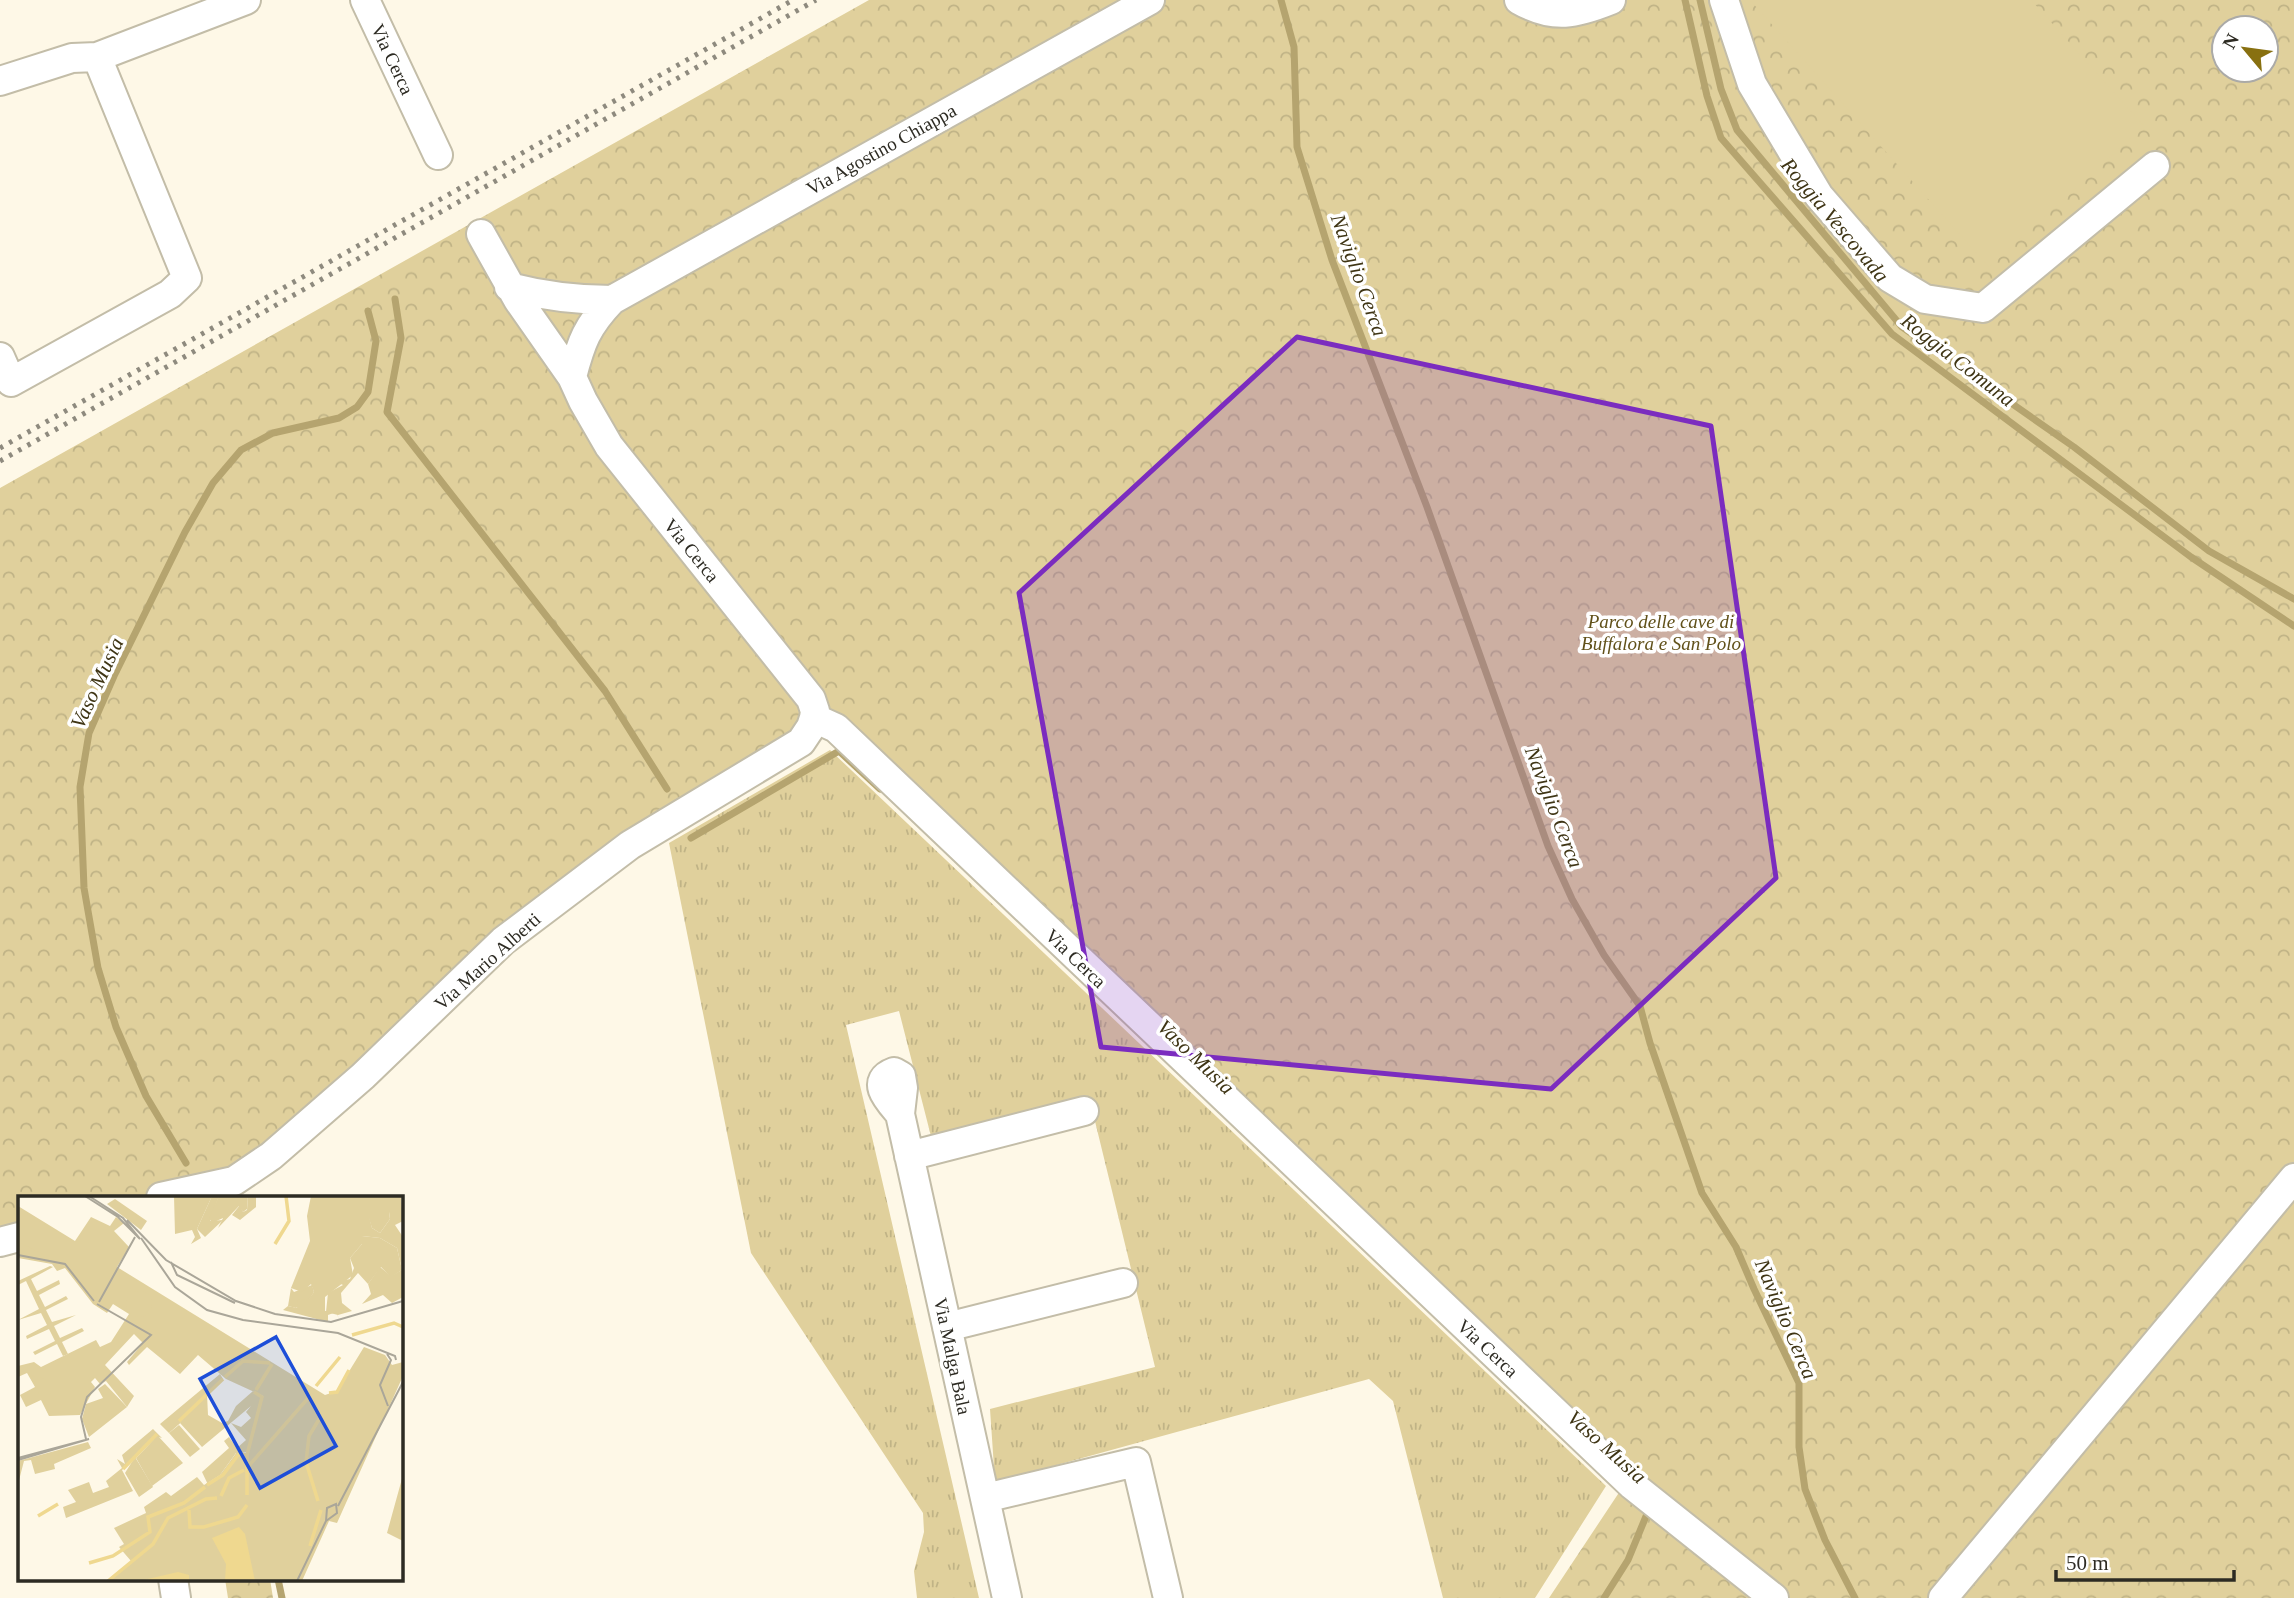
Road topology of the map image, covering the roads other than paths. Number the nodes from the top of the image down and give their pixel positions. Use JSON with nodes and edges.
{"nodes":[{"id":1,"x":246,"y":0,"type":"edge"},
{"id":2,"x":365,"y":0,"type":"edge"},
{"id":3,"x":1150,"y":0,"type":"edge"},
{"id":4,"x":1519,"y":0,"type":"edge"},
{"id":5,"x":1611,"y":0,"type":"edge"},
{"id":6,"x":1724,"y":0,"type":"edge"},
{"id":7,"x":97,"y":57,"type":"junction"},
{"id":8,"x":0,"y":81,"type":"edge"},
{"id":9,"x":438,"y":155,"type":"dead end"},
{"id":10,"x":2155,"y":166,"type":"dead end"},
{"id":11,"x":481,"y":234,"type":"dead end"},
{"id":12,"x":509,"y":287,"type":"junction"},
{"id":13,"x":612,"y":300,"type":"junction"},
{"id":14,"x":0,"y":357,"type":"edge"},
{"id":15,"x":572,"y":377,"type":"junction"},
{"id":16,"x":814,"y":718,"type":"junction"},
{"id":17,"x":1084,"y":1111,"type":"dead end"},
{"id":18,"x":900,"y":1114,"type":"dead end"},
{"id":19,"x":909,"y":1156,"type":"junction"},
{"id":20,"x":2294,"y":1178,"type":"edge"},
{"id":21,"x":166,"y":1196,"type":"edge"},
{"id":22,"x":18,"y":1237,"type":"edge"},
{"id":23,"x":0,"y":1242,"type":"edge"},
{"id":24,"x":1123,"y":1283,"type":"dead end"},
{"id":25,"x":947,"y":1327,"type":"junction"},
{"id":26,"x":985,"y":1498,"type":"junction"},
{"id":27,"x":173,"y":1580,"type":"edge"},
{"id":28,"x":176,"y":1598,"type":"edge"},
{"id":29,"x":1007,"y":1598,"type":"edge"},
{"id":30,"x":1168,"y":1598,"type":"edge"},
{"id":31,"x":1774,"y":1598,"type":"edge"},
{"id":32,"x":1943,"y":1598,"type":"edge"}],
"edges":[{"from":1,"to":7,"type":"street"},
{"from":2,"to":9,"type":"street","name":"Via Cerca"},
{"from":3,"to":13,"type":"street","name":"Via Agostino Chiappa"},
{"from":4,"to":5,"type":"street"},
{"from":6,"to":10,"type":"street"},
{"from":7,"to":8,"type":"street"},
{"from":7,"to":14,"type":"street"},
{"from":11,"to":12,"type":"street","name":"Via Cerca"},
{"from":12,"to":13,"type":"street"},
{"from":12,"to":15,"type":"street","name":"Via Cerca"},
{"from":13,"to":15,"type":"street","name":"Via Agostino Chiappa"},
{"from":15,"to":16,"type":"street","name":"Via Cerca"},
{"from":16,"to":21,"type":"street","name":"Via Mario Alberti"},
{"from":16,"to":31,"type":"street","name":"Via Cerca"},
{"from":17,"to":19,"type":"street"},
{"from":18,"to":19,"type":"street","name":"Via Malga Bala"},
{"from":19,"to":25,"type":"street","name":"Via Malga Bala"},
{"from":20,"to":32,"type":"street"},
{"from":22,"to":23,"type":"street"},
{"from":24,"to":25,"type":"street"},
{"from":25,"to":26,"type":"street","name":"Via Malga Bala"},
{"from":26,"to":29,"type":"street","name":"Via Malga Bala"},
{"from":26,"to":30,"type":"street"},
{"from":27,"to":28,"type":"street"}]}
